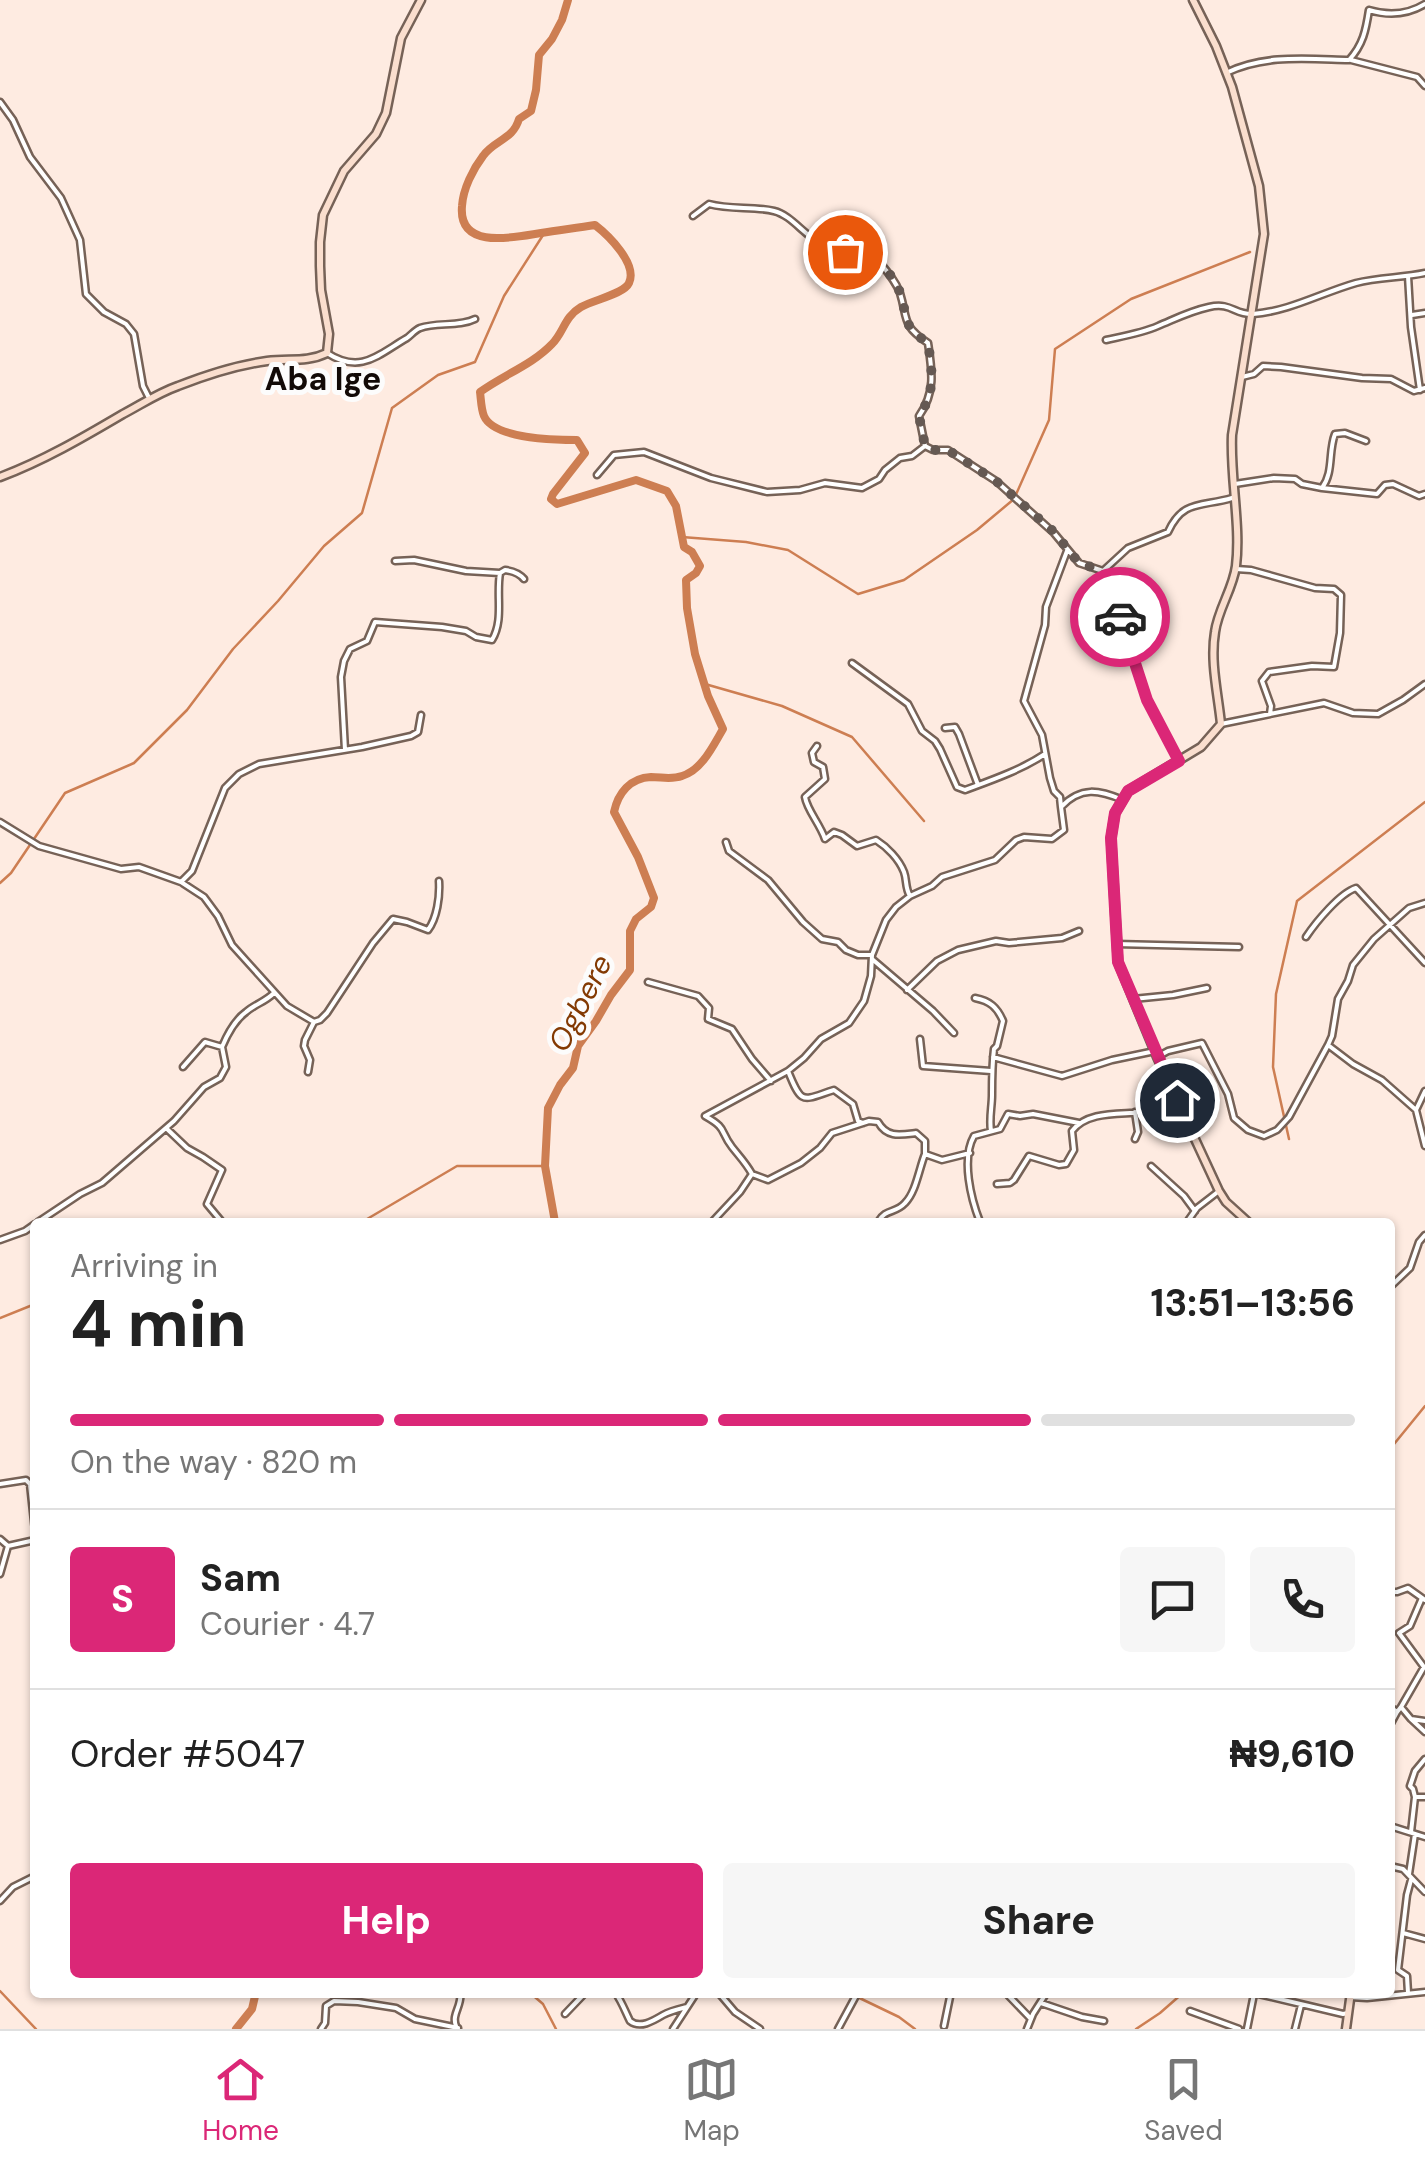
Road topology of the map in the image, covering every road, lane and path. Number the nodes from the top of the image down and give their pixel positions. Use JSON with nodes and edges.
{"nodes":[{"id":1,"x":420,"y":0,"type":"edge"},
{"id":2,"x":1194,"y":0,"type":"edge"},
{"id":3,"x":1425,"y":4,"type":"edge"},
{"id":4,"x":1349,"y":60,"type":"junction"},
{"id":5,"x":1226,"y":73,"type":"junction"},
{"id":6,"x":1425,"y":86,"type":"edge"},
{"id":7,"x":0,"y":102,"type":"edge"},
{"id":8,"x":693,"y":216,"type":"dead end"},
{"id":9,"x":1425,"y":272,"type":"edge"},
{"id":10,"x":1408,"y":276,"type":"junction"},
{"id":11,"x":1425,"y":313,"type":"edge"},
{"id":12,"x":1251,"y":314,"type":"junction"},
{"id":13,"x":1412,"y":315,"type":"junction"},
{"id":14,"x":475,"y":318,"type":"dead end"},
{"id":15,"x":1106,"y":340,"type":"dead end"},
{"id":16,"x":326,"y":353,"type":"junction"},
{"id":17,"x":1241,"y":377,"type":"junction"},
{"id":18,"x":1422,"y":389,"type":"edge"},
{"id":19,"x":149,"y":398,"type":"junction"},
{"id":20,"x":1366,"y":441,"type":"dead end"},
{"id":21,"x":925,"y":446,"type":"junction"},
{"id":22,"x":598,"y":475,"type":"dead end"},
{"id":23,"x":0,"y":477,"type":"edge"},
{"id":24,"x":1232,"y":484,"type":"junction"},
{"id":25,"x":1322,"y":488,"type":"junction"},
{"id":26,"x":1425,"y":494,"type":"edge"},
{"id":27,"x":1233,"y":498,"type":"junction"},
{"id":28,"x":1068,"y":549,"type":"junction"},
{"id":29,"x":395,"y":561,"type":"dead end"},
{"id":30,"x":1236,"y":570,"type":"junction"},
{"id":31,"x":1103,"y":571,"type":"junction"},
{"id":32,"x":500,"y":573,"type":"junction"},
{"id":33,"x":524,"y":579,"type":"dead end"},
{"id":34,"x":852,"y":663,"type":"dead end"},
{"id":35,"x":1425,"y":684,"type":"edge"},
{"id":36,"x":1270,"y":714,"type":"junction"},
{"id":37,"x":421,"y":715,"type":"dead end"},
{"id":38,"x":1222,"y":724,"type":"junction"},
{"id":39,"x":945,"y":728,"type":"dead end"},
{"id":40,"x":817,"y":746,"type":"dead end"},
{"id":41,"x":345,"y":750,"type":"junction"},
{"id":42,"x":1046,"y":754,"type":"junction"},
{"id":43,"x":1179,"y":761,"type":"junction"},
{"id":44,"x":978,"y":785,"type":"junction"},
{"id":45,"x":1123,"y":800,"type":"junction"},
{"id":46,"x":1061,"y":806,"type":"junction"},
{"id":47,"x":0,"y":822,"type":"edge"},
{"id":48,"x":726,"y":842,"type":"dead end"},
{"id":49,"x":439,"y":881,"type":"dead end"},
{"id":50,"x":181,"y":882,"type":"junction"},
{"id":51,"x":910,"y":896,"type":"junction"},
{"id":52,"x":1425,"y":903,"type":"edge"},
{"id":53,"x":1390,"y":924,"type":"junction"},
{"id":54,"x":1080,"y":931,"type":"dead end"},
{"id":55,"x":1306,"y":936,"type":"dead end"},
{"id":56,"x":1116,"y":944,"type":"junction"},
{"id":57,"x":1239,"y":947,"type":"dead end"},
{"id":58,"x":872,"y":958,"type":"junction"},
{"id":59,"x":1425,"y":964,"type":"edge"},
{"id":60,"x":648,"y":982,"type":"dead end"},
{"id":61,"x":1207,"y":988,"type":"dead end"},
{"id":62,"x":908,"y":990,"type":"junction"},
{"id":63,"x":275,"y":992,"type":"junction"},
{"id":64,"x":975,"y":998,"type":"dead end"},
{"id":65,"x":1134,"y":999,"type":"junction"},
{"id":66,"x":314,"y":1022,"type":"junction"},
{"id":67,"x":954,"y":1033,"type":"dead end"},
{"id":68,"x":920,"y":1040,"type":"dead end"},
{"id":69,"x":1328,"y":1045,"type":"junction"},
{"id":70,"x":222,"y":1047,"type":"junction"},
{"id":71,"x":1156,"y":1054,"type":"junction"},
{"id":72,"x":993,"y":1058,"type":"junction"},
{"id":73,"x":183,"y":1067,"type":"dead end"},
{"id":74,"x":992,"y":1071,"type":"junction"},
{"id":75,"x":308,"y":1072,"type":"dead end"},
{"id":76,"x":788,"y":1072,"type":"junction"},
{"id":77,"x":771,"y":1082,"type":"junction"},
{"id":78,"x":1425,"y":1091,"type":"edge"},
{"id":79,"x":1177,"y":1100,"type":"junction"},
{"id":80,"x":1416,"y":1110,"type":"junction"},
{"id":81,"x":1134,"y":1112,"type":"junction"},
{"id":82,"x":1079,"y":1123,"type":"junction"},
{"id":83,"x":864,"y":1124,"type":"junction"},
{"id":84,"x":166,"y":1128,"type":"junction"},
{"id":85,"x":991,"y":1131,"type":"junction"},
{"id":86,"x":1135,"y":1139,"type":"dead end"},
{"id":87,"x":1425,"y":1146,"type":"edge"},
{"id":88,"x":970,"y":1153,"type":"junction"},
{"id":89,"x":925,"y":1154,"type":"junction"},
{"id":90,"x":1151,"y":1166,"type":"dead end"},
{"id":91,"x":752,"y":1174,"type":"junction"},
{"id":92,"x":997,"y":1184,"type":"dead end"},
{"id":93,"x":1219,"y":1192,"type":"junction"},
{"id":94,"x":1195,"y":1211,"type":"junction"},
{"id":95,"x":44,"y":1218,"type":"edge"},
{"id":96,"x":219,"y":1218,"type":"edge"},
{"id":97,"x":716,"y":1218,"type":"edge"},
{"id":98,"x":880,"y":1218,"type":"edge"},
{"id":99,"x":979,"y":1218,"type":"edge"},
{"id":100,"x":1190,"y":1218,"type":"edge"},
{"id":101,"x":1244,"y":1218,"type":"edge"},
{"id":102,"x":30,"y":1227,"type":"edge"},
{"id":103,"x":1425,"y":1235,"type":"edge"},
{"id":104,"x":0,"y":1240,"type":"edge"},
{"id":105,"x":1416,"y":1250,"type":"junction"},
{"id":106,"x":1425,"y":1253,"type":"edge"},
{"id":107,"x":1395,"y":1282,"type":"edge"},
{"id":108,"x":0,"y":1484,"type":"edge"},
{"id":109,"x":30,"y":1484,"type":"edge"},
{"id":110,"x":30,"y":1538,"type":"edge"},
{"id":111,"x":0,"y":1539,"type":"edge"},
{"id":112,"x":8,"y":1546,"type":"junction"},
{"id":113,"x":0,"y":1574,"type":"edge"},
{"id":114,"x":1395,"y":1592,"type":"edge"},
{"id":115,"x":1423,"y":1599,"type":"edge"},
{"id":116,"x":1424,"y":1666,"type":"edge"},
{"id":117,"x":1395,"y":1708,"type":"edge"},
{"id":118,"x":1399,"y":1709,"type":"junction"},
{"id":119,"x":1395,"y":1716,"type":"edge"},
{"id":120,"x":1410,"y":1718,"type":"junction"},
{"id":121,"x":1425,"y":1721,"type":"edge"},
{"id":122,"x":1425,"y":1732,"type":"edge"},
{"id":123,"x":1425,"y":1759,"type":"edge"},
{"id":124,"x":1415,"y":1797,"type":"junction"},
{"id":125,"x":1425,"y":1797,"type":"edge"},
{"id":126,"x":1395,"y":1828,"type":"edge"},
{"id":127,"x":1413,"y":1833,"type":"junction"},
{"id":128,"x":1425,"y":1837,"type":"edge"},
{"id":129,"x":1395,"y":1867,"type":"edge"},
{"id":130,"x":1410,"y":1877,"type":"junction"},
{"id":131,"x":30,"y":1878,"type":"edge"},
{"id":132,"x":1425,"y":1892,"type":"edge"},
{"id":133,"x":0,"y":1901,"type":"edge"},
{"id":134,"x":1403,"y":1932,"type":"junction"},
{"id":135,"x":1425,"y":1939,"type":"edge"},
{"id":136,"x":1425,"y":1992,"type":"edge"},
{"id":137,"x":1408,"y":1993,"type":"junction"},
{"id":138,"x":1395,"y":1995,"type":"edge"},
{"id":139,"x":462,"y":1998,"type":"edge"},
{"id":140,"x":580,"y":1998,"type":"edge"},
{"id":141,"x":619,"y":1998,"type":"edge"},
{"id":142,"x":692,"y":1998,"type":"edge"},
{"id":143,"x":723,"y":1998,"type":"edge"},
{"id":144,"x":855,"y":1998,"type":"edge"},
{"id":145,"x":950,"y":1998,"type":"edge"},
{"id":146,"x":1011,"y":1998,"type":"edge"},
{"id":147,"x":1044,"y":1998,"type":"edge"},
{"id":148,"x":1251,"y":1998,"type":"edge"},
{"id":149,"x":1275,"y":1998,"type":"edge"},
{"id":150,"x":1350,"y":1998,"type":"edge"},
{"id":151,"x":1041,"y":2004,"type":"junction"},
{"id":152,"x":1302,"y":2004,"type":"junction"},
{"id":153,"x":686,"y":2008,"type":"junction"},
{"id":154,"x":1190,"y":2010,"type":"dead end"},
{"id":155,"x":1348,"y":2013,"type":"junction"},
{"id":156,"x":565,"y":2014,"type":"dead end"},
{"id":157,"x":1031,"y":2019,"type":"junction"},
{"id":158,"x":1104,"y":2021,"type":"dead end"},
{"id":159,"x":944,"y":2026,"type":"dead end"},
{"id":160,"x":633,"y":2028,"type":"edge"},
{"id":161,"x":758,"y":2028,"type":"edge"},
{"id":162,"x":321,"y":2029,"type":"edge"},
{"id":163,"x":459,"y":2029,"type":"edge"},
{"id":164,"x":673,"y":2029,"type":"edge"},
{"id":165,"x":838,"y":2029,"type":"edge"},
{"id":166,"x":1027,"y":2029,"type":"edge"},
{"id":167,"x":1239,"y":2029,"type":"edge"},
{"id":168,"x":1248,"y":2029,"type":"edge"},
{"id":169,"x":1295,"y":2029,"type":"edge"},
{"id":170,"x":1346,"y":2029,"type":"edge"}],
"edges":[{"from":1,"to":16,"type":"street"},
{"from":2,"to":5,"type":"street"},
{"from":3,"to":4,"type":"street"},
{"from":4,"to":5,"type":"street"},
{"from":4,"to":6,"type":"street"},
{"from":5,"to":12,"type":"street"},
{"from":7,"to":19,"type":"street"},
{"from":8,"to":21,"type":"street"},
{"from":9,"to":10,"type":"street"},
{"from":10,"to":12,"type":"street"},
{"from":10,"to":13,"type":"street"},
{"from":11,"to":13,"type":"street"},
{"from":12,"to":15,"type":"street"},
{"from":12,"to":17,"type":"street"},
{"from":13,"to":18,"type":"street"},
{"from":14,"to":16,"type":"street"},
{"from":16,"to":19,"type":"street"},
{"from":17,"to":18,"type":"street"},
{"from":17,"to":24,"type":"street"},
{"from":19,"to":23,"type":"street"},
{"from":20,"to":25,"type":"street"},
{"from":21,"to":22,"type":"street"},
{"from":21,"to":28,"type":"street"},
{"from":24,"to":25,"type":"street"},
{"from":24,"to":27,"type":"street"},
{"from":25,"to":26,"type":"street"},
{"from":27,"to":30,"type":"street"},
{"from":27,"to":31,"type":"street"},
{"from":28,"to":31,"type":"street"},
{"from":28,"to":42,"type":"street"},
{"from":29,"to":32,"type":"street"},
{"from":30,"to":36,"type":"street"},
{"from":30,"to":38,"type":"street"},
{"from":31,"to":43,"type":"street"},
{"from":32,"to":33,"type":"street"},
{"from":32,"to":41,"type":"street"},
{"from":34,"to":44,"type":"street"},
{"from":35,"to":36,"type":"street"},
{"from":36,"to":38,"type":"street"},
{"from":37,"to":41,"type":"street"},
{"from":38,"to":43,"type":"street"},
{"from":39,"to":44,"type":"street"},
{"from":40,"to":51,"type":"street"},
{"from":41,"to":50,"type":"street"},
{"from":42,"to":44,"type":"street"},
{"from":42,"to":46,"type":"street"},
{"from":43,"to":45,"type":"street"},
{"from":45,"to":46,"type":"street"},
{"from":45,"to":56,"type":"street"},
{"from":46,"to":51,"type":"street"},
{"from":47,"to":50,"type":"street"},
{"from":48,"to":58,"type":"street"},
{"from":49,"to":66,"type":"street"},
{"from":50,"to":63,"type":"street"},
{"from":51,"to":58,"type":"street"},
{"from":52,"to":53,"type":"street"},
{"from":53,"to":55,"type":"street"},
{"from":53,"to":59,"type":"street"},
{"from":53,"to":69,"type":"street"},
{"from":54,"to":62,"type":"street"},
{"from":56,"to":57,"type":"street"},
{"from":56,"to":65,"type":"street"},
{"from":58,"to":62,"type":"street"},
{"from":58,"to":76,"type":"street"},
{"from":60,"to":77,"type":"street"},
{"from":61,"to":65,"type":"street"},
{"from":62,"to":67,"type":"street"},
{"from":63,"to":66,"type":"street"},
{"from":63,"to":70,"type":"street"},
{"from":64,"to":72,"type":"street"},
{"from":65,"to":71,"type":"street"},
{"from":66,"to":75,"type":"street"},
{"from":68,"to":74,"type":"street"},
{"from":69,"to":71,"type":"street"},
{"from":69,"to":80,"type":"street"},
{"from":70,"to":73,"type":"street"},
{"from":70,"to":84,"type":"street"},
{"from":71,"to":72,"type":"street"},
{"from":71,"to":79,"type":"street"},
{"from":72,"to":74,"type":"street"},
{"from":74,"to":85,"type":"street"},
{"from":76,"to":77,"type":"street"},
{"from":76,"to":83,"type":"street"},
{"from":77,"to":91,"type":"street"},
{"from":78,"to":80,"type":"street"},
{"from":79,"to":81,"type":"street"},
{"from":79,"to":93,"type":"street"},
{"from":80,"to":87,"type":"street"},
{"from":81,"to":82,"type":"street"},
{"from":81,"to":86,"type":"street"},
{"from":82,"to":85,"type":"street"},
{"from":82,"to":92,"type":"street"},
{"from":83,"to":89,"type":"street"},
{"from":83,"to":91,"type":"street"},
{"from":84,"to":95,"type":"street"},
{"from":84,"to":96,"type":"street"},
{"from":85,"to":88,"type":"street"},
{"from":88,"to":89,"type":"street"},
{"from":88,"to":99,"type":"street"},
{"from":89,"to":98,"type":"street"},
{"from":90,"to":94,"type":"street"},
{"from":91,"to":97,"type":"street"},
{"from":93,"to":94,"type":"street"},
{"from":93,"to":101,"type":"street"},
{"from":94,"to":100,"type":"street"},
{"from":102,"to":104,"type":"street"},
{"from":103,"to":105,"type":"street"},
{"from":105,"to":106,"type":"street"},
{"from":105,"to":107,"type":"street"},
{"from":108,"to":109,"type":"street"},
{"from":110,"to":112,"type":"street"},
{"from":111,"to":112,"type":"street"},
{"from":112,"to":113,"type":"street"},
{"from":114,"to":115,"type":"street"},
{"from":115,"to":116,"type":"street"},
{"from":116,"to":118,"type":"street"},
{"from":117,"to":118,"type":"street"},
{"from":118,"to":119,"type":"street"},
{"from":118,"to":120,"type":"street"},
{"from":120,"to":121,"type":"street"},
{"from":120,"to":122,"type":"street"},
{"from":123,"to":124,"type":"street"},
{"from":124,"to":125,"type":"street"},
{"from":124,"to":127,"type":"street"},
{"from":126,"to":127,"type":"street"},
{"from":127,"to":128,"type":"street"},
{"from":127,"to":130,"type":"street"},
{"from":129,"to":130,"type":"street"},
{"from":130,"to":132,"type":"street"},
{"from":130,"to":134,"type":"street"},
{"from":131,"to":133,"type":"street"},
{"from":134,"to":135,"type":"street"},
{"from":134,"to":137,"type":"street"},
{"from":136,"to":137,"type":"street"},
{"from":137,"to":138,"type":"street"},
{"from":139,"to":163,"type":"street"},
{"from":140,"to":156,"type":"street"},
{"from":141,"to":160,"type":"street"},
{"from":142,"to":153,"type":"street"},
{"from":143,"to":161,"type":"street"},
{"from":144,"to":165,"type":"street"},
{"from":145,"to":159,"type":"street"},
{"from":146,"to":157,"type":"street"},
{"from":147,"to":151,"type":"street"},
{"from":148,"to":168,"type":"street"},
{"from":149,"to":152,"type":"street"},
{"from":150,"to":155,"type":"street"},
{"from":151,"to":157,"type":"street"},
{"from":151,"to":158,"type":"street"},
{"from":152,"to":155,"type":"street"},
{"from":152,"to":169,"type":"street"},
{"from":153,"to":160,"type":"street"},
{"from":153,"to":164,"type":"street"},
{"from":154,"to":167,"type":"street"},
{"from":155,"to":170,"type":"street"},
{"from":157,"to":166,"type":"street"},
{"from":162,"to":163,"type":"street"}]}
